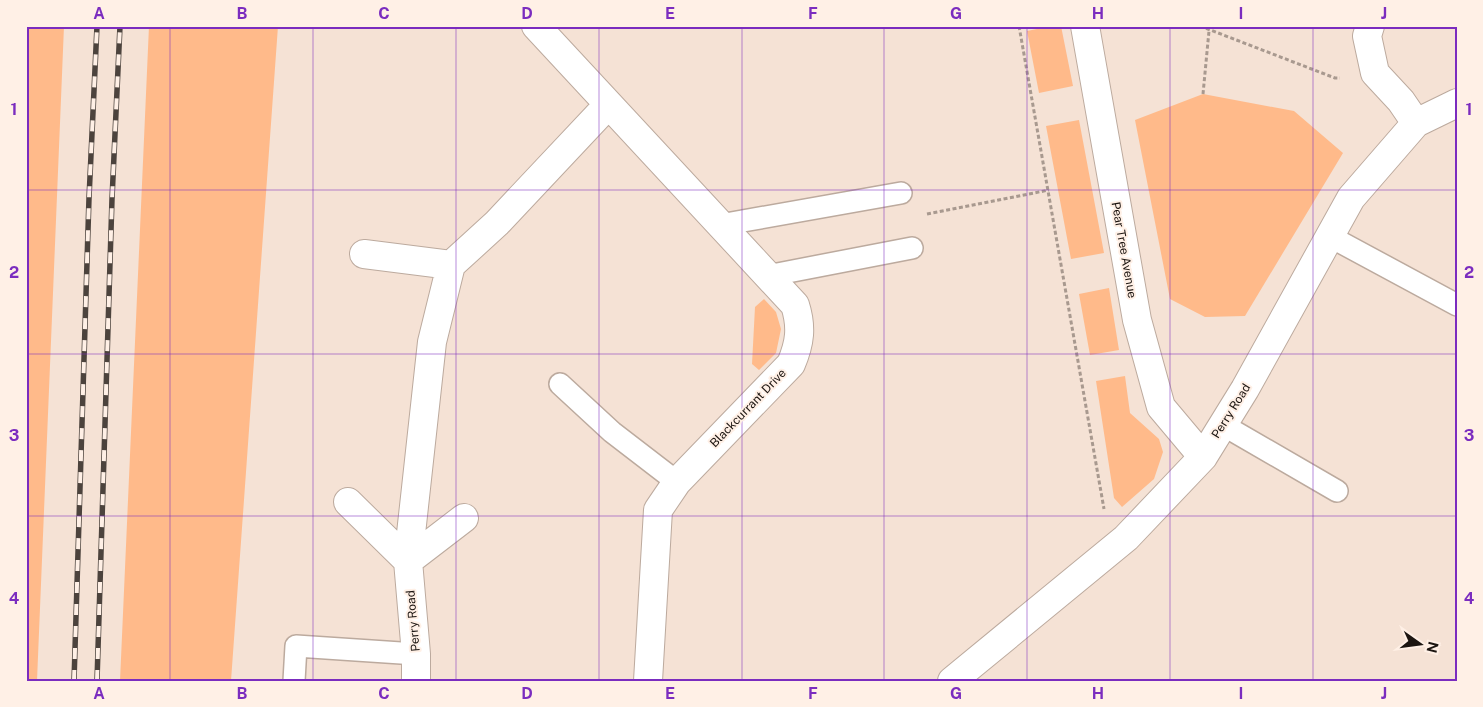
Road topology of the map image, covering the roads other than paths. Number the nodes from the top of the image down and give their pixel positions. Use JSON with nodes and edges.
{"nodes":[{"id":1,"x":536,"y":26,"type":"edge"},
{"id":2,"x":1085,"y":26,"type":"edge"},
{"id":3,"x":1370,"y":26,"type":"edge"},
{"id":4,"x":1457,"y":103,"type":"edge"},
{"id":5,"x":608,"y":105,"type":"junction"},
{"id":6,"x":1416,"y":122,"type":"junction"},
{"id":7,"x":901,"y":193,"type":"dead end"},
{"id":8,"x":720,"y":225,"type":"junction"},
{"id":9,"x":1329,"y":236,"type":"junction"},
{"id":10,"x":912,"y":248,"type":"dead end"},
{"id":11,"x":364,"y":254,"type":"dead end"},
{"id":12,"x":450,"y":265,"type":"junction"},
{"id":13,"x":767,"y":276,"type":"junction"},
{"id":14,"x":1457,"y":305,"type":"edge"},
{"id":15,"x":560,"y":384,"type":"dead end"},
{"id":16,"x":1222,"y":425,"type":"junction"},
{"id":17,"x":1203,"y":457,"type":"junction"},
{"id":18,"x":677,"y":482,"type":"junction"},
{"id":19,"x":1337,"y":491,"type":"dead end"},
{"id":20,"x":348,"y":502,"type":"dead end"},
{"id":21,"x":464,"y":518,"type":"dead end"},
{"id":22,"x":408,"y":561,"type":"junction"},
{"id":23,"x":416,"y":654,"type":"junction"},
{"id":24,"x":294,"y":681,"type":"edge"},
{"id":25,"x":416,"y":681,"type":"edge"},
{"id":26,"x":648,"y":681,"type":"edge"},
{"id":27,"x":952,"y":681,"type":"edge"}],
"edges":[{"from":1,"to":5,"type":"street","name":"Blackcurrant Drive"},
{"from":2,"to":17,"type":"street","name":"Pear Tree Avenue"},
{"from":3,"to":6,"type":"street"},
{"from":4,"to":6,"type":"street","name":"Perry Road"},
{"from":5,"to":8,"type":"street","name":"Blackcurrant Drive"},
{"from":5,"to":12,"type":"street"},
{"from":6,"to":9,"type":"street","name":"Perry Road"},
{"from":7,"to":8,"type":"lane"},
{"from":8,"to":13,"type":"street","name":"Blackcurrant Drive"},
{"from":9,"to":14,"type":"lane"},
{"from":9,"to":16,"type":"street","name":"Perry Road"},
{"from":10,"to":13,"type":"lane"},
{"from":11,"to":12,"type":"street"},
{"from":12,"to":22,"type":"street","name":"Perry Road"},
{"from":13,"to":18,"type":"street","name":"Blackcurrant Drive"},
{"from":15,"to":18,"type":"lane"},
{"from":16,"to":17,"type":"street","name":"Perry Road"},
{"from":16,"to":19,"type":"lane"},
{"from":17,"to":27,"type":"street","name":"Perry Road"},
{"from":18,"to":26,"type":"street","name":"Blackcurrant Drive"},
{"from":20,"to":22,"type":"street"},
{"from":21,"to":22,"type":"street"},
{"from":22,"to":23,"type":"street","name":"Perry Road"},
{"from":23,"to":24,"type":"lane"},
{"from":23,"to":25,"type":"street","name":"Perry Road"}]}
